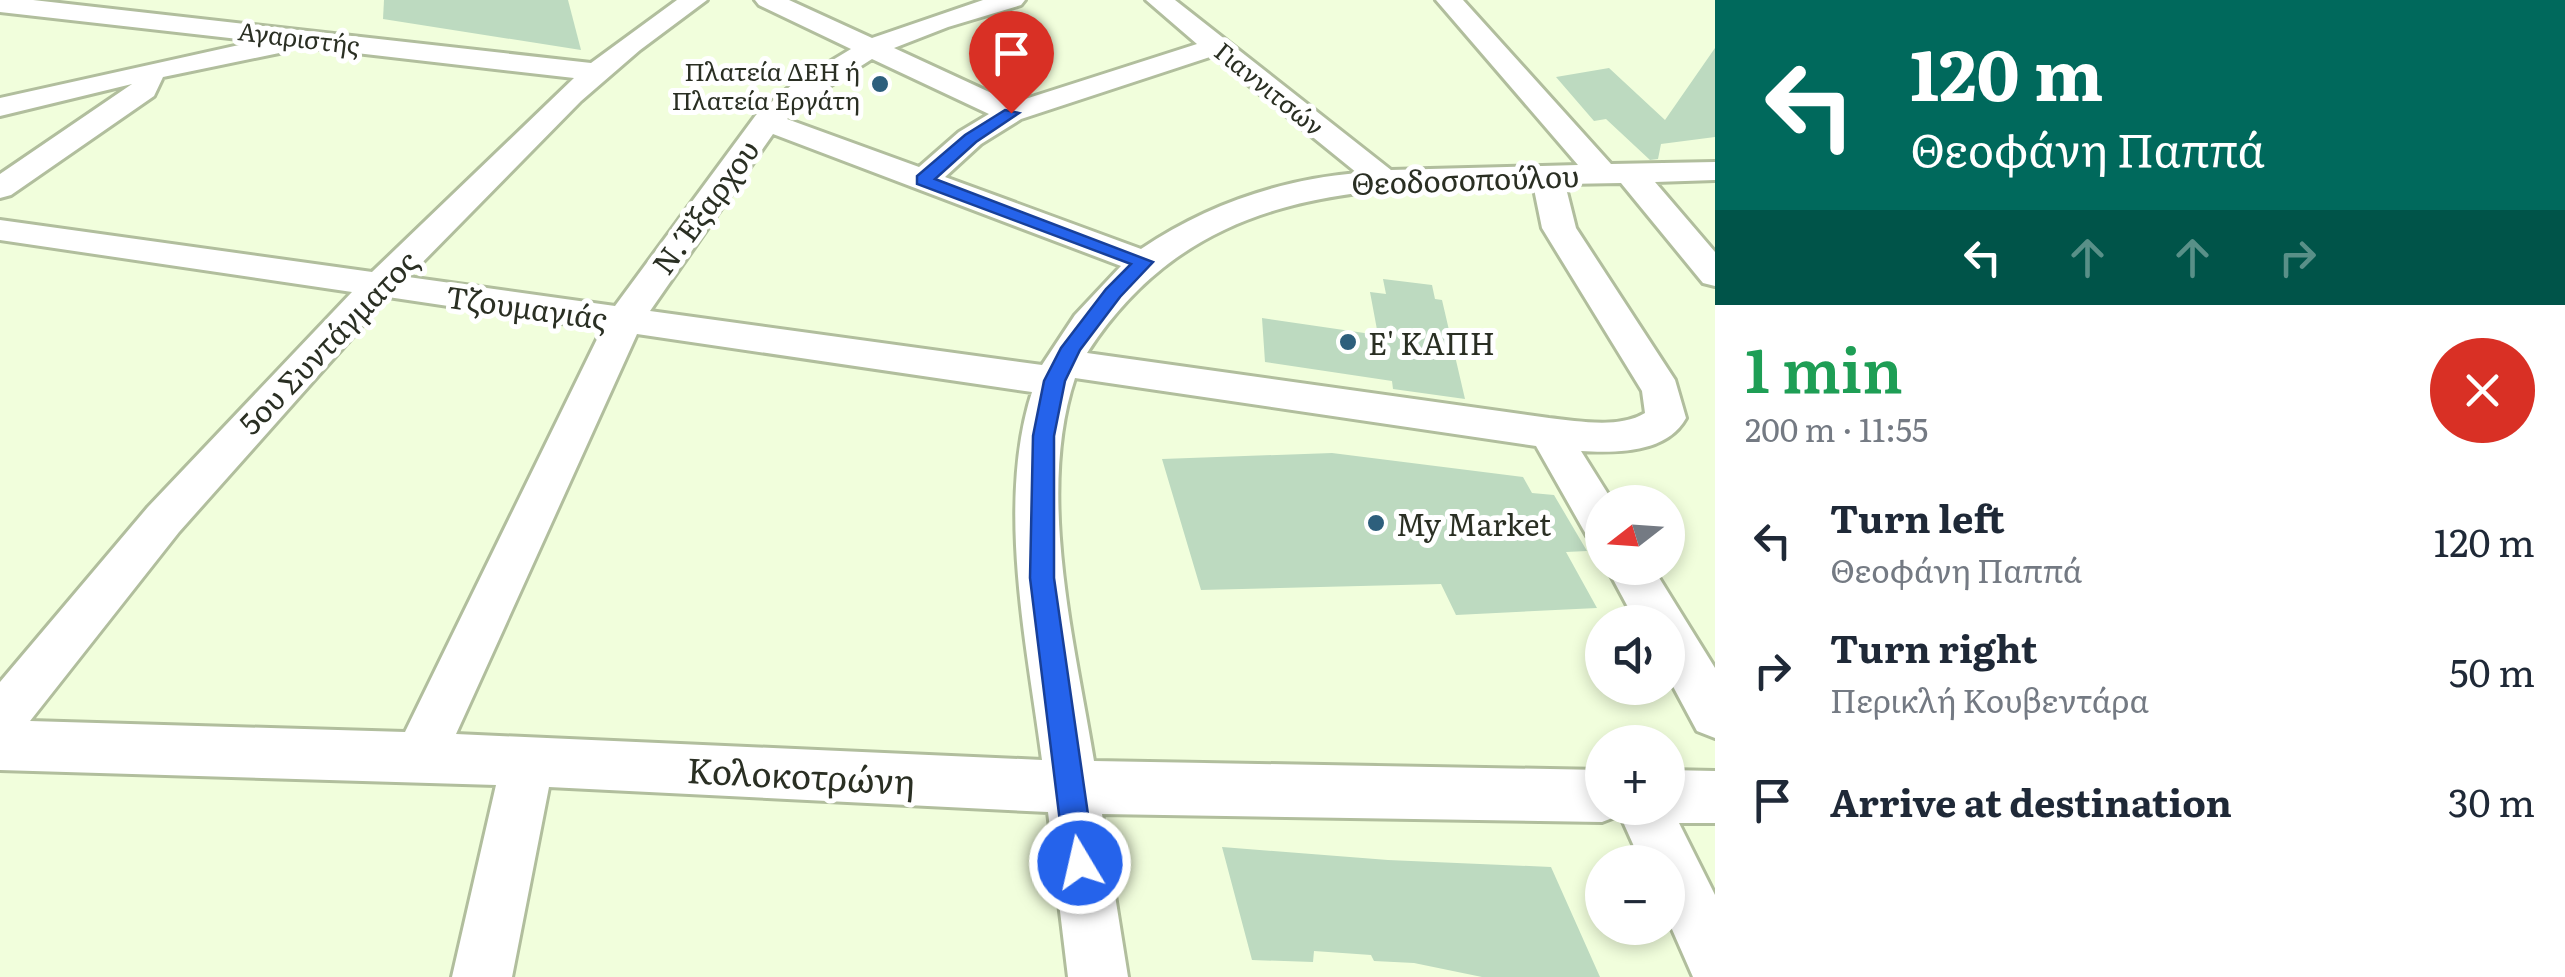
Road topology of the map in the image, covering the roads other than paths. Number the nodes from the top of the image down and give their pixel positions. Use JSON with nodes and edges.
{"nodes":[{"id":1,"x":694,"y":0,"type":"edge"},
{"id":2,"x":768,"y":0,"type":"edge"},
{"id":3,"x":1012,"y":0,"type":"edge"},
{"id":4,"x":1159,"y":0,"type":"edge"},
{"id":5,"x":1450,"y":0,"type":"edge"},
{"id":6,"x":5,"y":8,"type":"edge"},
{"id":7,"x":292,"y":35,"type":"junction"},
{"id":8,"x":873,"y":46,"type":"junction"},
{"id":9,"x":1217,"y":46,"type":"junction"},
{"id":10,"x":152,"y":70,"type":"junction"},
{"id":11,"x":598,"y":72,"type":"junction"},
{"id":12,"x":0,"y":107,"type":"edge"},
{"id":13,"x":1011,"y":113,"type":"junction"},
{"id":14,"x":766,"y":121,"type":"junction"},
{"id":15,"x":1715,"y":170,"type":"edge"},
{"id":16,"x":1616,"y":173,"type":"junction"},
{"id":17,"x":1544,"y":175,"type":"junction"},
{"id":18,"x":1382,"y":177,"type":"junction"},
{"id":19,"x":923,"y":180,"type":"junction"},
{"id":20,"x":0,"y":188,"type":"edge"},
{"id":21,"x":0,"y":230,"type":"edge"},
{"id":22,"x":1143,"y":262,"type":"junction"},
{"id":23,"x":1715,"y":275,"type":"edge"},
{"id":24,"x":377,"y":286,"type":"junction"},
{"id":25,"x":625,"y":320,"type":"junction"},
{"id":26,"x":1059,"y":372,"type":"junction"},
{"id":27,"x":1550,"y":433,"type":"junction"},
{"id":28,"x":1585,"y":494,"type":"edge"},
{"id":29,"x":1685,"y":663,"type":"edge"},
{"id":30,"x":1715,"y":714,"type":"edge"},
{"id":31,"x":0,"y":722,"type":"edge"},
{"id":32,"x":0,"y":745,"type":"edge"},
{"id":33,"x":419,"y":758,"type":"junction"},
{"id":34,"x":528,"y":761,"type":"junction"},
{"id":35,"x":1069,"y":787,"type":"junction"},
{"id":36,"x":1585,"y":796,"type":"edge"},
{"id":37,"x":1685,"y":796,"type":"edge"},
{"id":38,"x":1715,"y":796,"type":"edge"},
{"id":39,"x":1652,"y":825,"type":"edge"},
{"id":40,"x":1715,"y":958,"type":"edge"},
{"id":41,"x":482,"y":977,"type":"edge"},
{"id":42,"x":1098,"y":977,"type":"edge"}],
"edges":[{"from":1,"to":11,"type":"street","name":"5ου Συντάγματος"},
{"from":2,"to":8,"type":"street"},
{"from":3,"to":8,"type":"street","name":"Ν. Έξαρχου"},
{"from":4,"to":9,"type":"street","name":"Γιαννιτσών"},
{"from":5,"to":16,"type":"street"},
{"from":6,"to":7,"type":"street","name":"Αγαριστής"},
{"from":7,"to":10,"type":"street"},
{"from":7,"to":11,"type":"street","name":"Αγαριστής"},
{"from":8,"to":13,"type":"street"},
{"from":8,"to":14,"type":"street","name":"Ν. Έξαρχου"},
{"from":9,"to":13,"type":"street"},
{"from":9,"to":18,"type":"street","name":"Γιαννιτσών"},
{"from":10,"to":12,"type":"street"},
{"from":10,"to":20,"type":"street"},
{"from":11,"to":24,"type":"street","name":"5ου Συντάγματος"},
{"from":13,"to":19,"type":"street"},
{"from":14,"to":19,"type":"street"},
{"from":14,"to":25,"type":"street","name":"Ν. Έξαρχου"},
{"from":15,"to":16,"type":"street","name":"Θεοδοσοπούλου"},
{"from":16,"to":17,"type":"street","name":"Θεοδοσοπούλου"},
{"from":16,"to":23,"type":"street"},
{"from":17,"to":18,"type":"street","name":"Θεοδοσοπούλου"},
{"from":17,"to":27,"type":"street","name":"Τζουμαγιάς"},
{"from":18,"to":22,"type":"street","name":"Θεοδοσοπούλου"},
{"from":19,"to":22,"type":"street"},
{"from":21,"to":24,"type":"street","name":"Τζουμαγιάς"},
{"from":22,"to":26,"type":"street","name":"Θεοδοσοπούλου"},
{"from":24,"to":25,"type":"street","name":"Τζουμαγιάς"},
{"from":24,"to":31,"type":"street","name":"5ου Συντάγματος"},
{"from":25,"to":26,"type":"street","name":"Τζουμαγιάς"},
{"from":25,"to":33,"type":"street","name":"Ν. Έξαρχου"},
{"from":26,"to":27,"type":"street","name":"Τζουμαγιάς"},
{"from":26,"to":35,"type":"street","name":"Θεοδοσοπούλου"},
{"from":27,"to":28,"type":"street"},
{"from":29,"to":30,"type":"street"},
{"from":32,"to":33,"type":"street","name":"Κολοκοτρώνη"},
{"from":33,"to":34,"type":"street","name":"Κολοκοτρώνη"},
{"from":34,"to":35,"type":"street","name":"Κολοκοτρώνη"},
{"from":34,"to":41,"type":"street"},
{"from":35,"to":36,"type":"street","name":"Κολοκοτρώνη"},
{"from":35,"to":42,"type":"street","name":"Θεοδοσοπούλου"},
{"from":37,"to":38,"type":"street"},
{"from":39,"to":40,"type":"street"}]}
